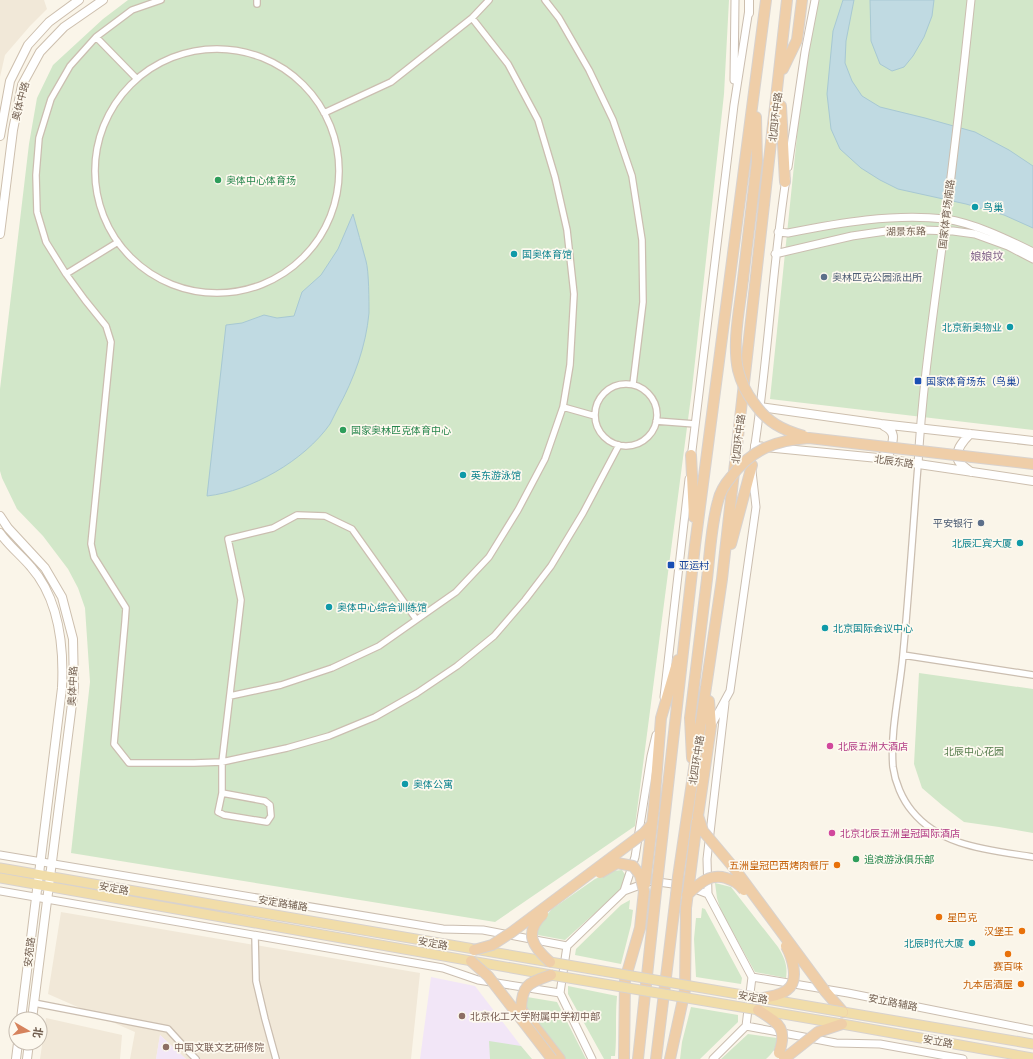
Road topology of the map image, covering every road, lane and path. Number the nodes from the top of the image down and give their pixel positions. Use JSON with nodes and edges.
{"nodes":[{"id":1,"x":79,"y":0,"type":"edge"},
{"id":2,"x":103,"y":0,"type":"edge"},
{"id":3,"x":161,"y":0,"type":"edge"},
{"id":4,"x":489,"y":0,"type":"edge"},
{"id":5,"x":545,"y":0,"type":"edge"},
{"id":6,"x":735,"y":0,"type":"edge"},
{"id":7,"x":750,"y":0,"type":"edge"},
{"id":8,"x":766,"y":0,"type":"edge"},
{"id":9,"x":787,"y":0,"type":"edge"},
{"id":10,"x":802,"y":0,"type":"edge"},
{"id":11,"x":815,"y":0,"type":"edge"},
{"id":12,"x":971,"y":0,"type":"edge"},
{"id":13,"x":749,"y":13,"type":"joint"},
{"id":14,"x":472,"y":18,"type":"junction"},
{"id":15,"x":96,"y":37,"type":"junction"},
{"id":16,"x":780,"y":77,"type":"junction"},
{"id":17,"x":137,"y":79,"type":"junction"},
{"id":18,"x":756,"y":83,"type":"junction"},
{"id":19,"x":734,"y":104,"type":"junction"},
{"id":20,"x":324,"y":113,"type":"junction"},
{"id":21,"x":0,"y":136,"type":"edge"},
{"id":22,"x":785,"y":182,"type":"junction"},
{"id":23,"x":946,"y":219,"type":"junction"},
{"id":24,"x":944,"y":231,"type":"junction"},
{"id":25,"x":778,"y":232,"type":"junction"},
{"id":26,"x":0,"y":234,"type":"edge"},
{"id":27,"x":118,"y":242,"type":"junction"},
{"id":28,"x":1033,"y":252,"type":"edge"},
{"id":29,"x":775,"y":254,"type":"junction"},
{"id":30,"x":1033,"y":259,"type":"edge"},
{"id":31,"x":66,"y":274,"type":"junction"},
{"id":32,"x":633,"y":384,"type":"junction"},
{"id":33,"x":563,"y":406,"type":"junction"},
{"id":34,"x":760,"y":407,"type":"junction"},
{"id":35,"x":595,"y":416,"type":"junction"},
{"id":36,"x":656,"y":421,"type":"junction"},
{"id":37,"x":695,"y":424,"type":"junction"},
{"id":38,"x":881,"y":424,"type":"junction"},
{"id":39,"x":920,"y":429,"type":"junction"},
{"id":40,"x":970,"y":434,"type":"junction"},
{"id":41,"x":809,"y":438,"type":"junction"},
{"id":42,"x":1033,"y":441,"type":"edge"},
{"id":43,"x":619,"y":445,"type":"junction"},
{"id":44,"x":755,"y":446,"type":"junction"},
{"id":45,"x":691,"y":455,"type":"junction"},
{"id":46,"x":878,"y":458,"type":"junction"},
{"id":47,"x":1033,"y":464,"type":"edge"},
{"id":48,"x":752,"y":465,"type":"junction"},
{"id":49,"x":918,"y":465,"type":"junction"},
{"id":50,"x":972,"y":472,"type":"junction"},
{"id":51,"x":1033,"y":481,"type":"edge"},
{"id":52,"x":0,"y":516,"type":"edge"},
{"id":53,"x":0,"y":534,"type":"edge"},
{"id":54,"x":695,"y":545,"type":"junction"},
{"id":55,"x":722,"y":579,"type":"junction"},
{"id":56,"x":416,"y":619,"type":"junction"},
{"id":57,"x":686,"y":631,"type":"junction"},
{"id":58,"x":903,"y":655,"type":"junction"},
{"id":59,"x":1033,"y":675,"type":"edge"},
{"id":60,"x":707,"y":684,"type":"junction"},
{"id":61,"x":230,"y":696,"type":"junction"},
{"id":62,"x":726,"y":698,"type":"junction"},
{"id":63,"x":661,"y":718,"type":"junction"},
{"id":64,"x":711,"y":726,"type":"junction"},
{"id":65,"x":222,"y":762,"type":"junction"},
{"id":66,"x":692,"y":782,"type":"junction"},
{"id":67,"x":222,"y":793,"type":"junction"},
{"id":68,"x":698,"y":816,"type":"junction"},
{"id":69,"x":652,"y":824,"type":"junction"},
{"id":70,"x":0,"y":855,"type":"edge"},
{"id":71,"x":1033,"y":857,"type":"edge"},
{"id":72,"x":40,"y":862,"type":"junction"},
{"id":73,"x":52,"y":864,"type":"junction"},
{"id":74,"x":0,"y":868,"type":"edge"},
{"id":75,"x":0,"y":878,"type":"edge"},
{"id":76,"x":38,"y":880,"type":"junction"},
{"id":77,"x":49,"y":882,"type":"junction"},
{"id":78,"x":0,"y":891,"type":"edge"},
{"id":79,"x":624,"y":891,"type":"junction"},
{"id":80,"x":644,"y":891,"type":"junction"},
{"id":81,"x":708,"y":894,"type":"junction"},
{"id":82,"x":687,"y":895,"type":"junction"},
{"id":83,"x":36,"y":897,"type":"junction"},
{"id":84,"x":47,"y":899,"type":"junction"},
{"id":85,"x":255,"y":935,"type":"junction"},
{"id":86,"x":567,"y":946,"type":"junction"},
{"id":87,"x":474,"y":950,"type":"junction"},
{"id":88,"x":471,"y":962,"type":"junction"},
{"id":89,"x":550,"y":962,"type":"junction"},
{"id":90,"x":551,"y":975,"type":"junction"},
{"id":91,"x":752,"y":978,"type":"junction"},
{"id":92,"x":560,"y":994,"type":"junction"},
{"id":93,"x":760,"y":998,"type":"junction"},
{"id":94,"x":34,"y":1003,"type":"junction"},
{"id":95,"x":758,"y":1010,"type":"junction"},
{"id":96,"x":22,"y":1011,"type":"edge"},
{"id":97,"x":33,"y":1011,"type":"edge"},
{"id":98,"x":843,"y":1012,"type":"junction"},
{"id":99,"x":867,"y":1017,"type":"joint"},
{"id":100,"x":842,"y":1024,"type":"junction"},
{"id":101,"x":746,"y":1026,"type":"junction"},
{"id":102,"x":1033,"y":1030,"type":"edge"},
{"id":103,"x":1033,"y":1044,"type":"edge"},
{"id":104,"x":624,"y":1057,"type":"edge"},
{"id":105,"x":1033,"y":1058,"type":"edge"},
{"id":106,"x":196,"y":1059,"type":"edge"},
{"id":107,"x":276,"y":1059,"type":"edge"},
{"id":108,"x":552,"y":1059,"type":"edge"},
{"id":109,"x":560,"y":1059,"type":"edge"},
{"id":110,"x":592,"y":1059,"type":"edge"},
{"id":111,"x":638,"y":1059,"type":"edge"},
{"id":112,"x":656,"y":1059,"type":"edge"},
{"id":113,"x":670,"y":1059,"type":"edge"},
{"id":114,"x":713,"y":1059,"type":"edge"},
{"id":115,"x":775,"y":1059,"type":"edge"},
{"id":116,"x":784,"y":1059,"type":"edge"},
{"id":117,"x":963,"y":1059,"type":"edge"}],
"edges":[{"from":1,"to":21,"type":"main road","name":"奥体中路"},
{"from":2,"to":26,"type":"main road","name":"奥体中路"},
{"from":3,"to":15,"type":"street"},
{"from":4,"to":14,"type":"street"},
{"from":5,"to":32,"type":"street"},
{"from":6,"to":19,"type":"street"},
{"from":7,"to":13,"type":"main road"},
{"from":8,"to":18,"type":"highway"},
{"from":9,"to":16,"type":"highway","name":"北四环中路"},
{"from":10,"to":16,"type":"highway"},
{"from":11,"to":22,"type":"street","name":"北四环中路"},
{"from":12,"to":23,"type":"street","name":"国家体育场南路"},
{"from":13,"to":19,"type":"street"},
{"from":14,"to":20,"type":"street"},
{"from":14,"to":33,"type":"street"},
{"from":15,"to":17,"type":"street"},
{"from":15,"to":31,"type":"street"},
{"from":16,"to":22,"type":"highway"},
{"from":16,"to":55,"type":"highway","name":"北四环中路"},
{"from":17,"to":20,"type":"street"},
{"from":17,"to":27,"type":"street"},
{"from":18,"to":41,"type":"highway","bridge":true},
{"from":18,"to":54,"type":"highway"},
{"from":19,"to":37,"type":"street"},
{"from":20,"to":27,"type":"street"},
{"from":22,"to":25,"type":"street","name":"北四环中路"},
{"from":23,"to":24,"type":"street","name":"国家体育场南路"},
{"from":23,"to":25,"type":"street","name":"湖景东路"},
{"from":23,"to":28,"type":"street","name":"湖景东路"},
{"from":24,"to":29,"type":"street","name":"湖景东路"},
{"from":24,"to":30,"type":"street","name":"湖景东路"},
{"from":24,"to":39,"type":"street","name":"国家体育场南路"},
{"from":25,"to":29,"type":"street","name":"北四环中路"},
{"from":27,"to":31,"type":"street"},
{"from":29,"to":34,"type":"street","name":"北四环中路"},
{"from":31,"to":65,"type":"street"},
{"from":32,"to":35,"type":"street"},
{"from":32,"to":36,"type":"street"},
{"from":33,"to":35,"type":"street"},
{"from":33,"to":56,"type":"street"},
{"from":34,"to":38,"type":"main road"},
{"from":34,"to":44,"type":"street","name":"北四环中路"},
{"from":35,"to":43,"type":"street"},
{"from":36,"to":37,"type":"street"},
{"from":36,"to":43,"type":"street"},
{"from":37,"to":45,"type":"street"},
{"from":38,"to":39,"type":"main road"},
{"from":38,"to":46,"type":"main road"},
{"from":39,"to":40,"type":"main road"},
{"from":39,"to":49,"type":"street","name":"国家体育场南路"},
{"from":40,"to":42,"type":"main road"},
{"from":40,"to":50,"type":"main road"},
{"from":41,"to":47,"type":"highway","bridge":true},
{"from":41,"to":66,"type":"highway","bridge":true},
{"from":43,"to":65,"type":"street"},
{"from":44,"to":46,"type":"main road","name":"北辰东路"},
{"from":44,"to":48,"type":"street","name":"北四环中路"},
{"from":45,"to":54,"type":"highway"},
{"from":45,"to":63,"type":"street"},
{"from":46,"to":49,"type":"main road","name":"北辰东路"},
{"from":48,"to":55,"type":"highway"},
{"from":48,"to":62,"type":"street","name":"北四环中路"},
{"from":49,"to":50,"type":"main road","name":"北辰东路"},
{"from":49,"to":58,"type":"street"},
{"from":50,"to":51,"type":"main road","name":"北辰东路"},
{"from":52,"to":73,"type":"main road","name":"奥体中路"},
{"from":53,"to":72,"type":"main road","name":"奥体中路"},
{"from":54,"to":57,"type":"highway"},
{"from":55,"to":60,"type":"highway","name":"北四环中路"},
{"from":56,"to":61,"type":"street"},
{"from":56,"to":61,"type":"street"},
{"from":57,"to":63,"type":"highway"},
{"from":57,"to":111,"type":"highway","bridge":true},
{"from":58,"to":59,"type":"street"},
{"from":58,"to":71,"type":"street"},
{"from":60,"to":64,"type":"highway"},
{"from":60,"to":66,"type":"highway","name":"北四环中路"},
{"from":61,"to":65,"type":"street"},
{"from":62,"to":64,"type":"street","name":"北四环中路"},
{"from":62,"to":81,"type":"street"},
{"from":63,"to":69,"type":"highway","bridge":true},
{"from":63,"to":79,"type":"street"},
{"from":64,"to":68,"type":"highway"},
{"from":65,"to":67,"type":"street"},
{"from":66,"to":112,"type":"highway","name":"北四环中路","bridge":true},
{"from":67,"to":67,"type":"street"},
{"from":68,"to":82,"type":"highway","bridge":true},
{"from":68,"to":98,"type":"highway","bridge":true},
{"from":69,"to":80,"type":"highway","bridge":true},
{"from":69,"to":87,"type":"highway","bridge":true},
{"from":70,"to":72,"type":"street","name":"安定路辅路"},
{"from":72,"to":73,"type":"street","name":"安定路辅路"},
{"from":72,"to":76,"type":"main road","name":"奥体中路"},
{"from":73,"to":77,"type":"main road","name":"奥体中路"},
{"from":73,"to":86,"type":"street","name":"安定路辅路"},
{"from":74,"to":76,"type":"main road","name":"安定路"},
{"from":75,"to":76,"type":"main road","name":"安定路"},
{"from":76,"to":77,"type":"main road","name":"安定路"},
{"from":76,"to":83,"type":"main road","name":"安苑路"},
{"from":77,"to":84,"type":"main road","name":"安苑路"},
{"from":77,"to":87,"type":"main road","name":"安定路"},
{"from":77,"to":88,"type":"main road","name":"安定路"},
{"from":78,"to":83,"type":"street"},
{"from":79,"to":81,"type":"street"},
{"from":79,"to":86,"type":"street"},
{"from":80,"to":89,"type":"highway","bridge":true},
{"from":80,"to":104,"type":"highway"},
{"from":81,"to":91,"type":"street"},
{"from":82,"to":93,"type":"highway","bridge":true},
{"from":82,"to":113,"type":"highway","bridge":true},
{"from":83,"to":84,"type":"street"},
{"from":83,"to":96,"type":"main road","name":"安苑路"},
{"from":84,"to":85,"type":"street"},
{"from":84,"to":94,"type":"main road","name":"安苑路"},
{"from":85,"to":92,"type":"street"},
{"from":85,"to":107,"type":"street"},
{"from":86,"to":92,"type":"street"},
{"from":87,"to":89,"type":"main road","name":"安定路","bridge":true},
{"from":88,"to":90,"type":"main road","name":"安定路","bridge":true},
{"from":88,"to":108,"type":"highway","bridge":true},
{"from":89,"to":93,"type":"main road","name":"安定路","bridge":true},
{"from":90,"to":95,"type":"main road","name":"安定路","bridge":true},
{"from":90,"to":109,"type":"highway","bridge":true},
{"from":91,"to":101,"type":"street"},
{"from":91,"to":102,"type":"street","name":"安立路辅路"},
{"from":92,"to":110,"type":"street"},
{"from":93,"to":98,"type":"main road","name":"安定路","bridge":true},
{"from":94,"to":97,"type":"main road","name":"安苑路"},
{"from":94,"to":106,"type":"street"},
{"from":95,"to":100,"type":"main road","name":"安定路","bridge":true},
{"from":95,"to":115,"type":"highway","bridge":true},
{"from":98,"to":99,"type":"main road","name":"安定路"},
{"from":99,"to":103,"type":"main road","name":"安立路"},
{"from":100,"to":105,"type":"main road","name":"安立路"},
{"from":100,"to":116,"type":"highway","bridge":true},
{"from":101,"to":114,"type":"street"},
{"from":101,"to":117,"type":"street"}]}
